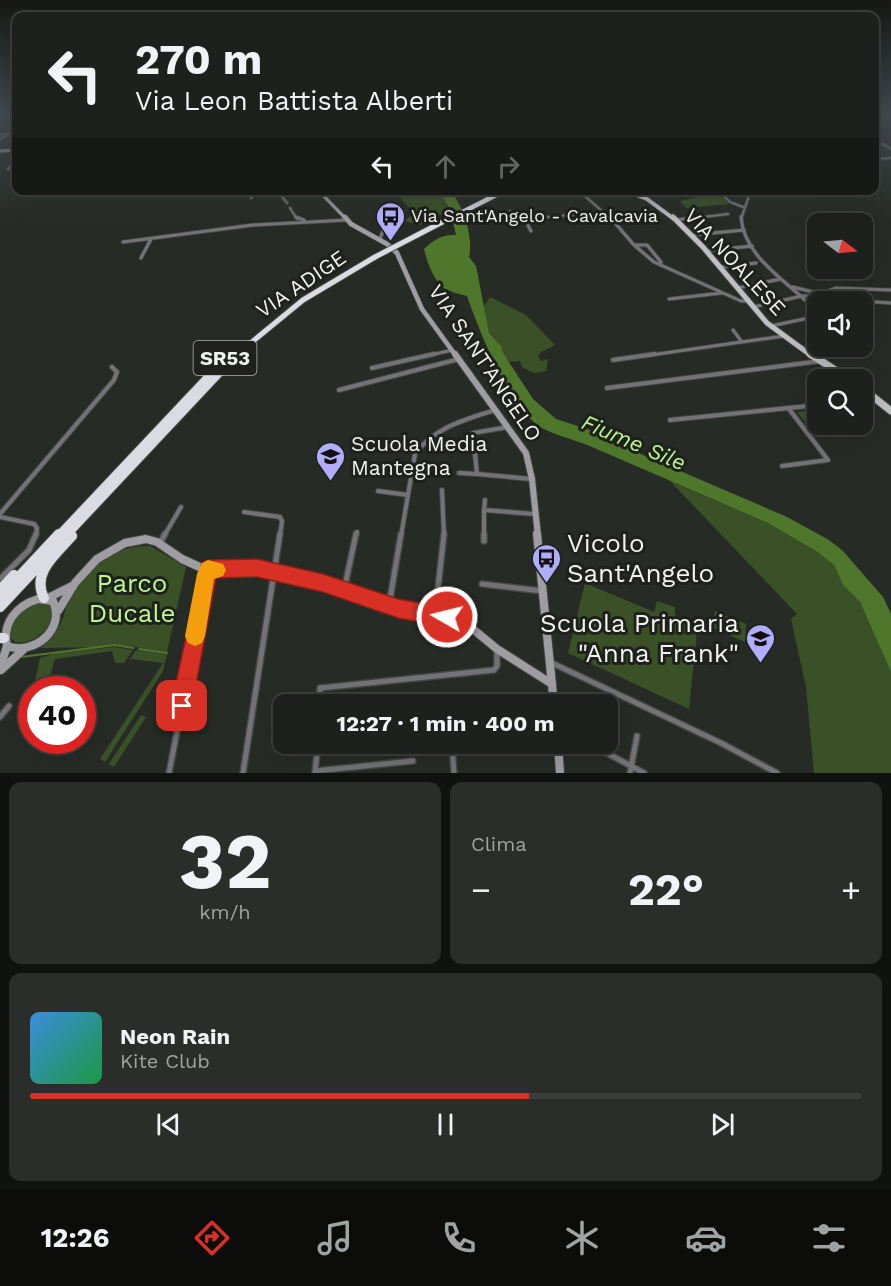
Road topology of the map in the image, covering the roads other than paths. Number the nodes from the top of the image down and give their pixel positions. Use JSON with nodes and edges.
{"nodes":[{"id":1,"x":12,"y":165,"type":"edge"},
{"id":2,"x":8,"y":169,"type":"dead end"},
{"id":3,"x":252,"y":195,"type":"edge"},
{"id":4,"x":281,"y":195,"type":"edge"},
{"id":5,"x":323,"y":195,"type":"edge"},
{"id":6,"x":490,"y":195,"type":"edge"},
{"id":7,"x":584,"y":195,"type":"edge"},
{"id":8,"x":636,"y":195,"type":"edge"},
{"id":9,"x":722,"y":195,"type":"edge"},
{"id":10,"x":749,"y":195,"type":"edge"},
{"id":11,"x":250,"y":198,"type":"dead end"},
{"id":12,"x":287,"y":203,"type":"dead end"},
{"id":13,"x":743,"y":207,"type":"junction"},
{"id":14,"x":290,"y":208,"type":"dead end"},
{"id":15,"x":510,"y":212,"type":"dead end"},
{"id":16,"x":605,"y":212,"type":"junction"},
{"id":17,"x":728,"y":214,"type":"dead end"},
{"id":18,"x":524,"y":218,"type":"junction"},
{"id":19,"x":345,"y":219,"type":"junction"},
{"id":20,"x":676,"y":220,"type":"junction"},
{"id":21,"x":386,"y":222,"type":"dead end"},
{"id":22,"x":744,"y":230,"type":"junction"},
{"id":23,"x":531,"y":231,"type":"dead end"},
{"id":24,"x":692,"y":235,"type":"junction"},
{"id":25,"x":151,"y":238,"type":"junction"},
{"id":26,"x":380,"y":239,"type":"junction"},
{"id":27,"x":123,"y":242,"type":"dead end"},
{"id":28,"x":634,"y":245,"type":"junction"},
{"id":29,"x":752,"y":246,"type":"junction"},
{"id":30,"x":705,"y":251,"type":"junction"},
{"id":31,"x":373,"y":256,"type":"junction"},
{"id":32,"x":141,"y":258,"type":"dead end"},
{"id":33,"x":756,"y":263,"type":"dead end"},
{"id":34,"x":660,"y":265,"type":"junction"},
{"id":35,"x":719,"y":267,"type":"junction"},
{"id":36,"x":781,"y":279,"type":"junction"},
{"id":37,"x":790,"y":286,"type":"junction"},
{"id":38,"x":736,"y":288,"type":"junction"},
{"id":39,"x":891,"y":290,"type":"edge"},
{"id":40,"x":822,"y":291,"type":"edge"},
{"id":41,"x":807,"y":292,"type":"edge"},
{"id":42,"x":722,"y":293,"type":"junction"},
{"id":43,"x":802,"y":295,"type":"junction"},
{"id":44,"x":807,"y":295,"type":"edge"},
{"id":45,"x":310,"y":296,"type":"junction"},
{"id":46,"x":669,"y":299,"type":"dead end"},
{"id":47,"x":747,"y":301,"type":"junction"},
{"id":48,"x":807,"y":301,"type":"edge"},
{"id":49,"x":873,"y":302,"type":"edge"},
{"id":50,"x":889,"y":303,"type":"edge"},
{"id":51,"x":752,"y":307,"type":"junction"},
{"id":52,"x":891,"y":308,"type":"edge"},
{"id":53,"x":807,"y":317,"type":"edge"},
{"id":54,"x":277,"y":326,"type":"dead end"},
{"id":55,"x":771,"y":326,"type":"junction"},
{"id":56,"x":733,"y":330,"type":"dead end"},
{"id":57,"x":784,"y":336,"type":"junction"},
{"id":58,"x":743,"y":343,"type":"junction"},
{"id":59,"x":228,"y":345,"type":"dead end"},
{"id":60,"x":453,"y":350,"type":"junction"},
{"id":61,"x":459,"y":359,"type":"junction"},
{"id":62,"x":612,"y":360,"type":"dead end"},
{"id":63,"x":822,"y":361,"type":"junction"},
{"id":64,"x":112,"y":367,"type":"dead end"},
{"id":65,"x":372,"y":368,"type":"dead end"},
{"id":66,"x":834,"y":369,"type":"edge"},
{"id":67,"x":608,"y":388,"type":"dead end"},
{"id":68,"x":194,"y":389,"type":"junction"},
{"id":69,"x":339,"y":390,"type":"dead end"},
{"id":70,"x":873,"y":396,"type":"edge"},
{"id":71,"x":873,"y":399,"type":"edge"},
{"id":72,"x":877,"y":399,"type":"junction"},
{"id":73,"x":807,"y":406,"type":"edge"},
{"id":74,"x":789,"y":408,"type":"junction"},
{"id":75,"x":496,"y":410,"type":"junction"},
{"id":76,"x":891,"y":411,"type":"edge"},
{"id":77,"x":670,"y":420,"type":"dead end"},
{"id":78,"x":508,"y":427,"type":"junction"},
{"id":79,"x":782,"y":466,"type":"dead end"},
{"id":80,"x":459,"y":473,"type":"dead end"},
{"id":81,"x":477,"y":474,"type":"junction"},
{"id":82,"x":532,"y":479,"type":"junction"},
{"id":83,"x":442,"y":490,"type":"dead end"},
{"id":84,"x":378,"y":491,"type":"dead end"},
{"id":85,"x":408,"y":495,"type":"junction"},
{"id":86,"x":100,"y":500,"type":"junction"},
{"id":87,"x":484,"y":500,"type":"dead end"},
{"id":88,"x":181,"y":507,"type":"dead end"},
{"id":89,"x":484,"y":510,"type":"junction"},
{"id":90,"x":244,"y":512,"type":"dead end"},
{"id":91,"x":535,"y":514,"type":"junction"},
{"id":92,"x":0,"y":516,"type":"edge"},
{"id":93,"x":357,"y":532,"type":"dead end"},
{"id":94,"x":484,"y":541,"type":"dead end"},
{"id":95,"x":160,"y":543,"type":"junction"},
{"id":96,"x":50,"y":544,"type":"junction"},
{"id":97,"x":208,"y":569,"type":"junction"},
{"id":98,"x":274,"y":572,"type":"junction"},
{"id":99,"x":0,"y":579,"type":"edge"},
{"id":100,"x":75,"y":583,"type":"junction"},
{"id":101,"x":482,"y":584,"type":"dead end"},
{"id":102,"x":0,"y":590,"type":"edge"},
{"id":103,"x":344,"y":591,"type":"junction"},
{"id":104,"x":543,"y":591,"type":"junction"},
{"id":105,"x":0,"y":597,"type":"edge"},
{"id":106,"x":46,"y":598,"type":"junction"},
{"id":107,"x":389,"y":606,"type":"junction"},
{"id":108,"x":0,"y":607,"type":"edge"},
{"id":109,"x":58,"y":611,"type":"junction"},
{"id":110,"x":435,"y":615,"type":"junction"},
{"id":111,"x":4,"y":641,"type":"edge"},
{"id":112,"x":23,"y":649,"type":"junction"},
{"id":113,"x":497,"y":649,"type":"junction"},
{"id":114,"x":550,"y":662,"type":"junction"},
{"id":115,"x":0,"y":670,"type":"edge"},
{"id":116,"x":552,"y":684,"type":"junction"},
{"id":117,"x":320,"y":694,"type":"edge"},
{"id":118,"x":553,"y":694,"type":"edge"},
{"id":119,"x":9,"y":706,"type":"dead end"},
{"id":120,"x":0,"y":717,"type":"edge"},
{"id":121,"x":637,"y":736,"type":"dead end"},
{"id":122,"x":317,"y":754,"type":"edge"},
{"id":123,"x":453,"y":754,"type":"edge"},
{"id":124,"x":559,"y":754,"type":"edge"},
{"id":125,"x":610,"y":754,"type":"edge"},
{"id":126,"x":412,"y":761,"type":"dead end"},
{"id":127,"x":631,"y":764,"type":"junction"},
{"id":128,"x":315,"y":772,"type":"edge"},
{"id":129,"x":169,"y":773,"type":"edge"},
{"id":130,"x":243,"y":773,"type":"edge"},
{"id":131,"x":454,"y":773,"type":"edge"},
{"id":132,"x":560,"y":773,"type":"edge"},
{"id":133,"x":630,"y":773,"type":"edge"},
{"id":134,"x":644,"y":773,"type":"edge"},
{"id":135,"x":777,"y":773,"type":"edge"}],
"edges":[{"from":1,"to":2,"type":"street"},
{"from":3,"to":11,"type":"street"},
{"from":4,"to":12,"type":"street"},
{"from":5,"to":19,"type":"street","name":"VIA SANT'ANGELO"},
{"from":6,"to":31,"type":"highway","name":"VIA ADIGE","number":"SR53","bridge":true},
{"from":7,"to":16,"type":"street"},
{"from":8,"to":20,"type":"main road","name":"VIA NOALESE"},
{"from":9,"to":13,"type":"street"},
{"from":10,"to":13,"type":"street"},
{"from":13,"to":22,"type":"street"},
{"from":14,"to":19,"type":"street"},
{"from":15,"to":18,"type":"street"},
{"from":16,"to":18,"type":"street"},
{"from":16,"to":28,"type":"street"},
{"from":17,"to":20,"type":"street"},
{"from":18,"to":23,"type":"street"},
{"from":19,"to":25,"type":"street"},
{"from":19,"to":26,"type":"street","name":"VIA SANT'ANGELO"},
{"from":20,"to":24,"type":"main road","name":"VIA NOALESE"},
{"from":21,"to":26,"type":"street"},
{"from":22,"to":24,"type":"street"},
{"from":22,"to":29,"type":"street"},
{"from":24,"to":30,"type":"main road","name":"VIA NOALESE"},
{"from":25,"to":27,"type":"street"},
{"from":25,"to":32,"type":"street"},
{"from":26,"to":60,"type":"street","name":"VIA SANT'ANGELO"},
{"from":28,"to":34,"type":"street"},
{"from":28,"to":34,"type":"street"},
{"from":29,"to":30,"type":"street"},
{"from":29,"to":36,"type":"street"},
{"from":30,"to":35,"type":"main road","name":"VIA NOALESE"},
{"from":31,"to":45,"type":"highway","name":"VIA ADIGE","number":"SR53"},
{"from":31,"to":68,"type":"highway","name":"VIA ADIGE","number":"SR53"},
{"from":33,"to":35,"type":"street"},
{"from":34,"to":42,"type":"street"},
{"from":35,"to":38,"type":"main road","name":"VIA NOALESE"},
{"from":36,"to":37,"type":"street"},
{"from":36,"to":38,"type":"street"},
{"from":37,"to":41,"type":"street"},
{"from":37,"to":43,"type":"street"},
{"from":38,"to":47,"type":"main road","name":"VIA NOALESE"},
{"from":39,"to":40,"type":"street"},
{"from":42,"to":46,"type":"street"},
{"from":42,"to":47,"type":"street"},
{"from":43,"to":44,"type":"street"},
{"from":43,"to":48,"type":"street"},
{"from":43,"to":51,"type":"street"},
{"from":45,"to":54,"type":"highway"},
{"from":45,"to":86,"type":"highway","name":"VIA ADIGE","number":"SR53"},
{"from":47,"to":51,"type":"main road","name":"VIA NOALESE"},
{"from":49,"to":50,"type":"street"},
{"from":50,"to":52,"type":"street"},
{"from":51,"to":55,"type":"main road","name":"VIA NOALESE"},
{"from":53,"to":55,"type":"street"},
{"from":55,"to":57,"type":"main road","name":"VIA NOALESE"},
{"from":56,"to":58,"type":"street"},
{"from":57,"to":58,"type":"street"},
{"from":57,"to":63,"type":"main road","name":"VIA NOALESE"},
{"from":58,"to":62,"type":"street"},
{"from":59,"to":68,"type":"highway"},
{"from":60,"to":61,"type":"street","name":"VIA SANT'ANGELO"},
{"from":60,"to":65,"type":"street"},
{"from":61,"to":69,"type":"street"},
{"from":61,"to":75,"type":"street","name":"VIA SANT'ANGELO"},
{"from":63,"to":66,"type":"main road","name":"VIA NOALESE"},
{"from":63,"to":67,"type":"street"},
{"from":64,"to":92,"type":"street"},
{"from":68,"to":96,"type":"highway","name":"VIA ADIGE","number":"SR53"},
{"from":70,"to":72,"type":"main road"},
{"from":71,"to":72,"type":"street"},
{"from":72,"to":76,"type":"main road"},
{"from":73,"to":74,"type":"street"},
{"from":74,"to":77,"type":"street"},
{"from":74,"to":79,"type":"street"},
{"from":75,"to":78,"type":"street","name":"VIA SANT'ANGELO"},
{"from":75,"to":85,"type":"street"},
{"from":78,"to":81,"type":"street"},
{"from":78,"to":82,"type":"street","name":"VIA SANT'ANGELO"},
{"from":80,"to":81,"type":"street"},
{"from":81,"to":82,"type":"street"},
{"from":82,"to":91,"type":"street","name":"VIA SANT'ANGELO"},
{"from":83,"to":110,"type":"street"},
{"from":84,"to":85,"type":"street"},
{"from":85,"to":107,"type":"street"},
{"from":86,"to":106,"type":"highway"},
{"from":86,"to":108,"type":"highway","name":"VIA ADIGE","number":"SR53"},
{"from":87,"to":89,"type":"street"},
{"from":88,"to":95,"type":"street"},
{"from":89,"to":91,"type":"street"},
{"from":89,"to":94,"type":"street"},
{"from":90,"to":98,"type":"street"},
{"from":91,"to":104,"type":"street","name":"VIA SANT'ANGELO"},
{"from":92,"to":99,"type":"street"},
{"from":93,"to":103,"type":"street"},
{"from":95,"to":97,"type":"street"},
{"from":95,"to":100,"type":"street"},
{"from":96,"to":102,"type":"highway"},
{"from":96,"to":105,"type":"highway","name":"VIA ADIGE","number":"SR53"},
{"from":97,"to":98,"type":"street"},
{"from":97,"to":129,"type":"street"},
{"from":98,"to":103,"type":"street"},
{"from":98,"to":130,"type":"street"},
{"from":100,"to":106,"type":"street"},
{"from":100,"to":109,"type":"street"},
{"from":101,"to":104,"type":"street"},
{"from":103,"to":107,"type":"street"},
{"from":104,"to":114,"type":"street","name":"VIA SANT'ANGELO"},
{"from":106,"to":109,"type":"street"},
{"from":106,"to":111,"type":"street"},
{"from":107,"to":110,"type":"street"},
{"from":109,"to":112,"type":"street"},
{"from":110,"to":113,"type":"street"},
{"from":111,"to":112,"type":"street"},
{"from":111,"to":115,"type":"street"},
{"from":112,"to":115,"type":"street"},
{"from":113,"to":116,"type":"street"},
{"from":113,"to":117,"type":"street"},
{"from":114,"to":116,"type":"street","name":"VIA SANT'ANGELO"},
{"from":114,"to":135,"type":"street"},
{"from":116,"to":118,"type":"street","name":"VIA SANT'ANGELO"},
{"from":119,"to":120,"type":"street"},
{"from":121,"to":127,"type":"street"},
{"from":122,"to":128,"type":"street"},
{"from":123,"to":131,"type":"street"},
{"from":124,"to":132,"type":"street"},
{"from":125,"to":127,"type":"street"},
{"from":126,"to":128,"type":"street"},
{"from":127,"to":133,"type":"street"},
{"from":127,"to":134,"type":"street"}]}
